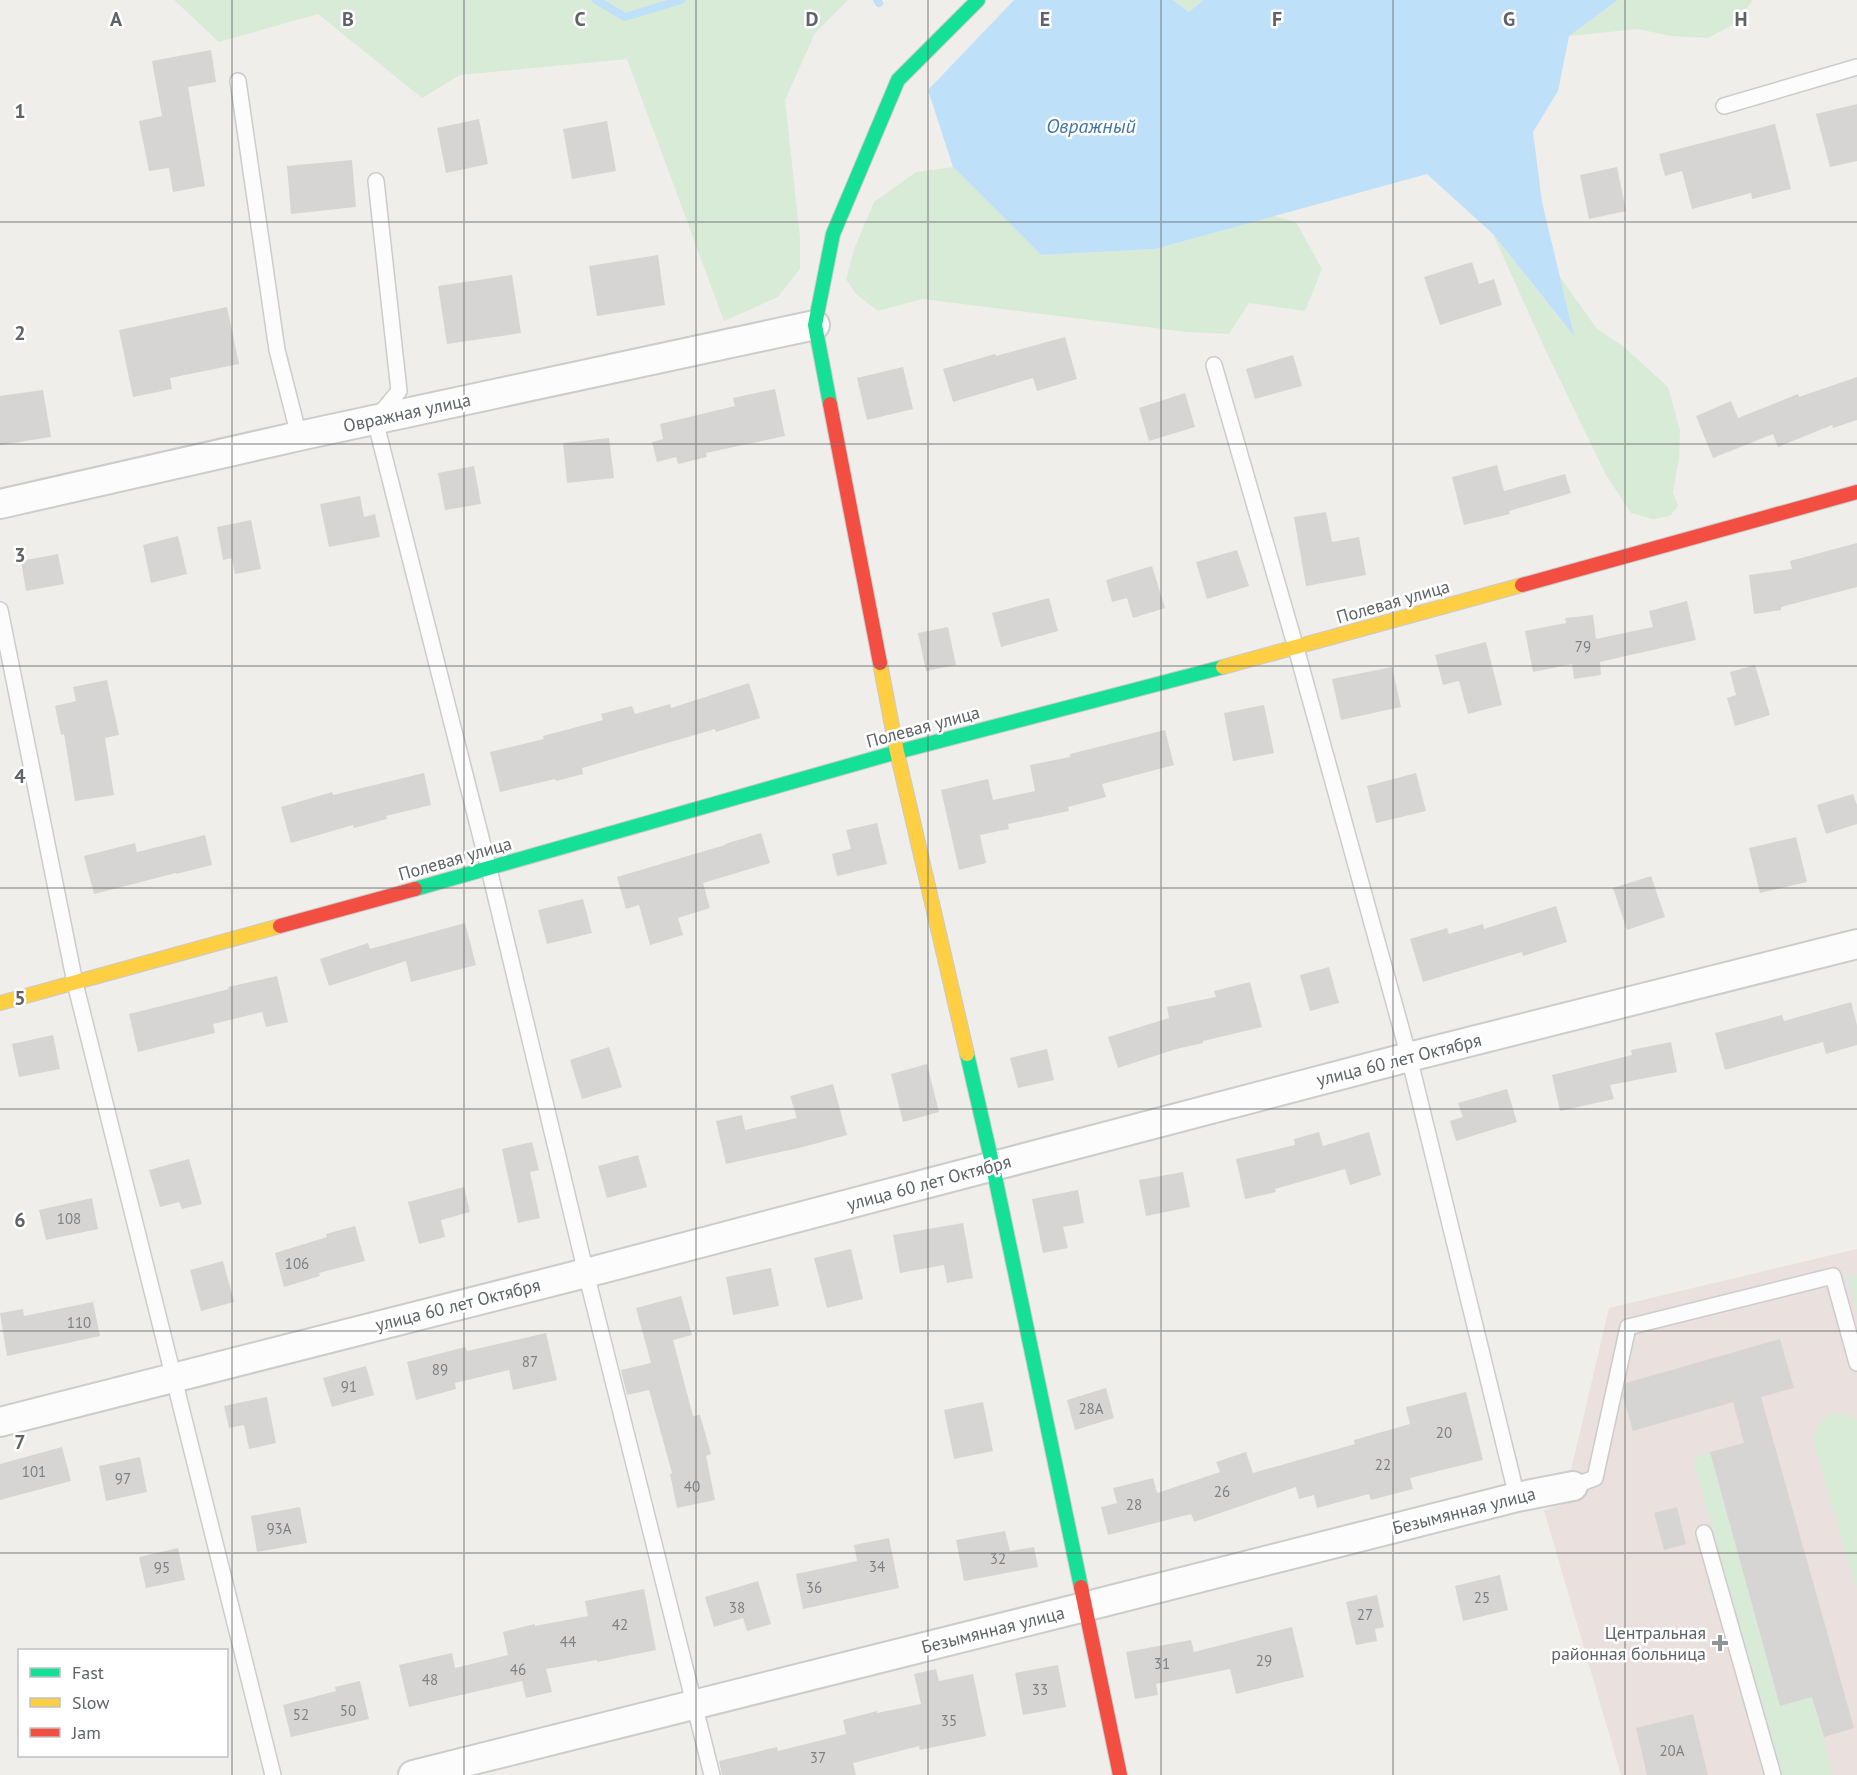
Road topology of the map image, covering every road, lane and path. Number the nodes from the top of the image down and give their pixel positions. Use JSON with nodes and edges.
{"nodes":[{"id":1,"x":978,"y":0,"type":"edge"},
{"id":2,"x":1857,"y":67,"type":"edge"},
{"id":3,"x":238,"y":81,"type":"dead end"},
{"id":4,"x":1724,"y":106,"type":"dead end"},
{"id":5,"x":376,"y":181,"type":"dead end"},
{"id":6,"x":815,"y":325,"type":"junction"},
{"id":7,"x":1214,"y":365,"type":"dead end"},
{"id":8,"x":375,"y":420,"type":"junction"},
{"id":9,"x":299,"y":436,"type":"junction"},
{"id":10,"x":1857,"y":492,"type":"edge"},
{"id":11,"x":0,"y":504,"type":"edge"},
{"id":12,"x":0,"y":610,"type":"edge"},
{"id":13,"x":1296,"y":648,"type":"junction"},
{"id":14,"x":897,"y":752,"type":"junction"},
{"id":15,"x":489,"y":869,"type":"junction"},
{"id":16,"x":1857,"y":944,"type":"edge"},
{"id":17,"x":75,"y":983,"type":"junction"},
{"id":18,"x":0,"y":1003,"type":"edge"},
{"id":19,"x":1409,"y":1057,"type":"junction"},
{"id":20,"x":993,"y":1167,"type":"junction"},
{"id":21,"x":586,"y":1273,"type":"junction"},
{"id":22,"x":1857,"y":1364,"type":"edge"},
{"id":23,"x":174,"y":1377,"type":"junction"},
{"id":24,"x":0,"y":1422,"type":"edge"},
{"id":25,"x":1574,"y":1486,"type":"joint"},
{"id":26,"x":1518,"y":1497,"type":"junction"},
{"id":27,"x":1704,"y":1533,"type":"dead end"},
{"id":28,"x":1085,"y":1606,"type":"junction"},
{"id":29,"x":694,"y":1707,"type":"junction"},
{"id":30,"x":273,"y":1775,"type":"edge"},
{"id":31,"x":413,"y":1775,"type":"edge"},
{"id":32,"x":712,"y":1775,"type":"edge"},
{"id":33,"x":1120,"y":1775,"type":"edge"},
{"id":34,"x":1773,"y":1775,"type":"edge"}],
"edges":[{"from":1,"to":6,"type":"street"},
{"from":2,"to":4,"type":"lane"},
{"from":3,"to":9,"type":"lane"},
{"from":5,"to":8,"type":"lane"},
{"from":6,"to":8,"type":"street","name":"Овражная улица"},
{"from":6,"to":14,"type":"street"},
{"from":7,"to":13,"type":"lane"},
{"from":8,"to":9,"type":"street","name":"Овражная улица"},
{"from":8,"to":15,"type":"lane"},
{"from":9,"to":11,"type":"street","name":"Овражная улица"},
{"from":10,"to":13,"type":"street","name":"Полевая улица"},
{"from":12,"to":17,"type":"lane"},
{"from":13,"to":14,"type":"street","name":"Полевая улица"},
{"from":13,"to":19,"type":"lane"},
{"from":14,"to":15,"type":"street","name":"Полевая улица"},
{"from":14,"to":20,"type":"street"},
{"from":15,"to":17,"type":"street","name":"Полевая улица"},
{"from":15,"to":21,"type":"lane"},
{"from":16,"to":19,"type":"street","name":"улица 60 лет Октября"},
{"from":17,"to":18,"type":"street","name":"Полевая улица"},
{"from":17,"to":23,"type":"lane"},
{"from":19,"to":20,"type":"street","name":"улица 60 лет Октября"},
{"from":19,"to":26,"type":"lane"},
{"from":20,"to":21,"type":"street","name":"улица 60 лет Октября"},
{"from":20,"to":28,"type":"street"},
{"from":21,"to":23,"type":"street","name":"улица 60 лет Октября"},
{"from":21,"to":29,"type":"lane"},
{"from":22,"to":25,"type":"lane"},
{"from":23,"to":24,"type":"street","name":"улица 60 лет Октября"},
{"from":23,"to":30,"type":"lane"},
{"from":25,"to":26,"type":"street","name":"Безымянная улица"},
{"from":26,"to":28,"type":"street","name":"Безымянная улица"},
{"from":27,"to":34,"type":"lane"},
{"from":28,"to":29,"type":"street","name":"Безымянная улица"},
{"from":28,"to":33,"type":"street"},
{"from":29,"to":31,"type":"street","name":"Безымянная улица"},
{"from":29,"to":32,"type":"lane"}]}
